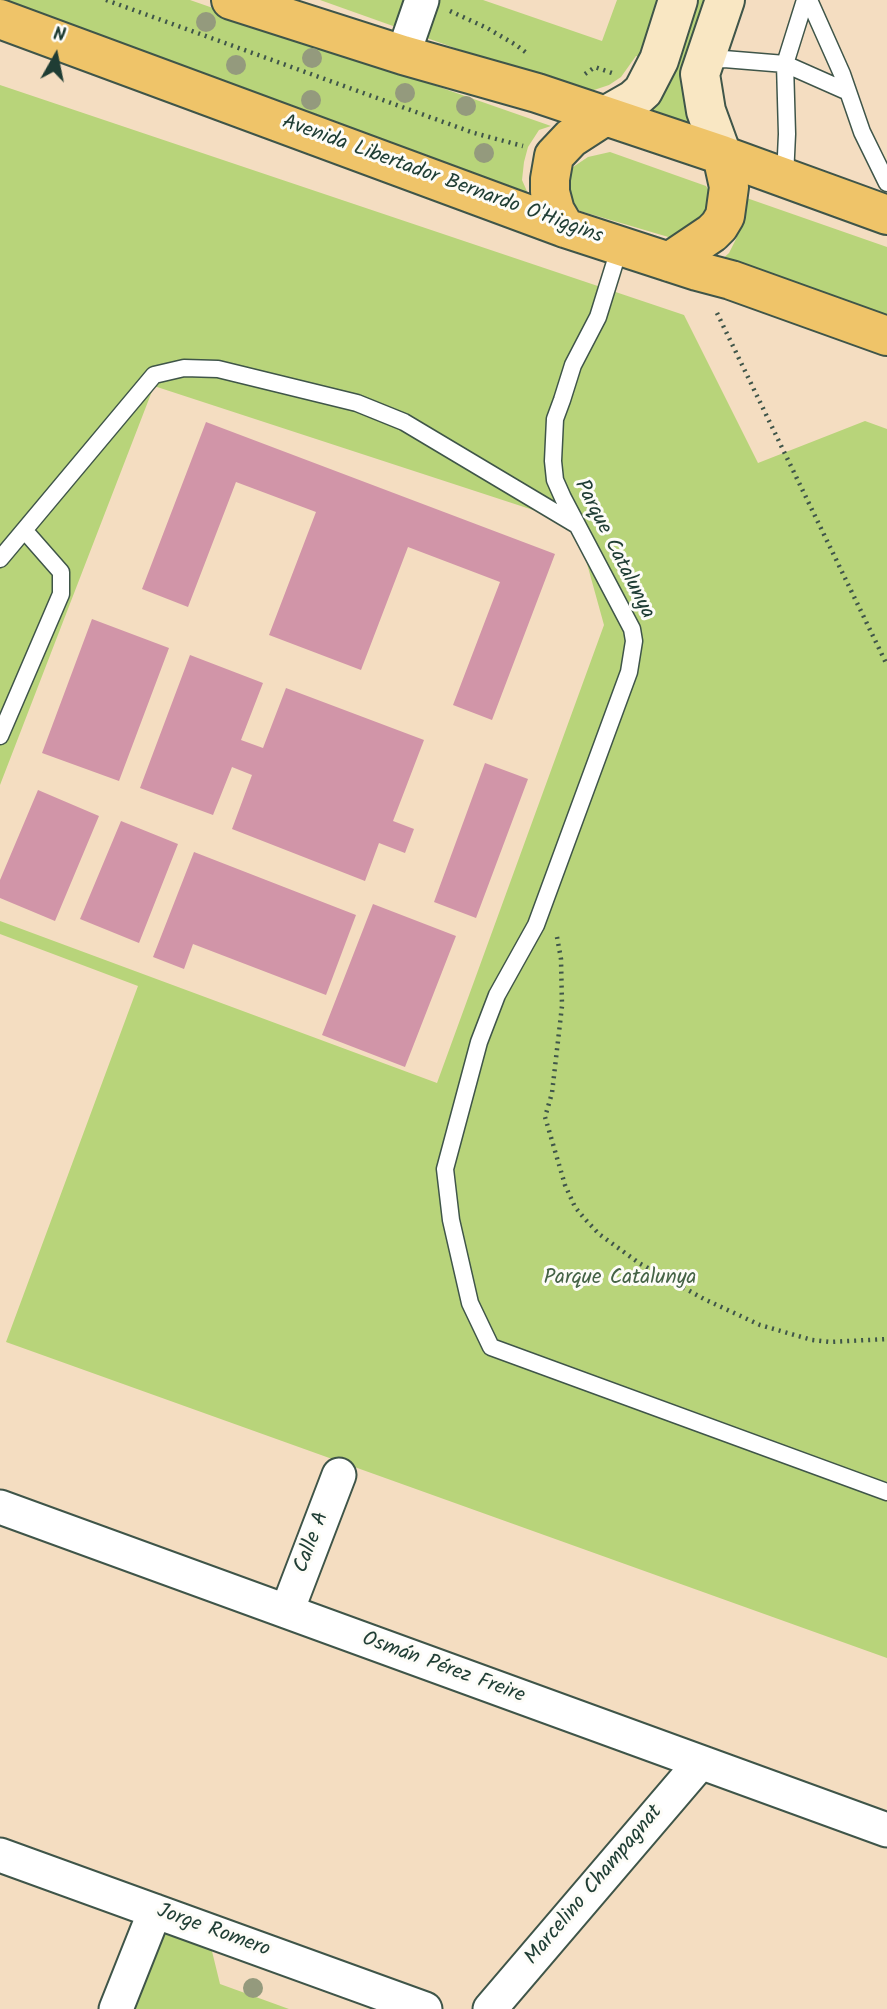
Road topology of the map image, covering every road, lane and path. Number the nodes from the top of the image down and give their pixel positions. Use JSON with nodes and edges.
{"nodes":[{"id":1,"x":106,"y":0,"type":"edge"},
{"id":2,"x":231,"y":0,"type":"edge"},
{"id":3,"x":678,"y":0,"type":"edge"},
{"id":4,"x":724,"y":0,"type":"edge"},
{"id":5,"x":807,"y":0,"type":"edge"},
{"id":6,"x":430,"y":3,"type":"edge"},
{"id":7,"x":0,"y":19,"type":"edge"},
{"id":8,"x":403,"y":55,"type":"junction"},
{"id":9,"x":534,"y":58,"type":"dead end"},
{"id":10,"x":704,"y":60,"type":"junction"},
{"id":11,"x":785,"y":64,"type":"junction"},
{"id":12,"x":846,"y":91,"type":"junction"},
{"id":13,"x":605,"y":116,"type":"junction"},
{"id":14,"x":527,"y":137,"type":"dead end"},
{"id":15,"x":722,"y":155,"type":"junction"},
{"id":16,"x":785,"y":178,"type":"junction"},
{"id":17,"x":887,"y":183,"type":"edge"},
{"id":18,"x":887,"y":215,"type":"edge"},
{"id":19,"x":565,"y":228,"type":"junction"},
{"id":20,"x":620,"y":246,"type":"junction"},
{"id":21,"x":683,"y":266,"type":"junction"},
{"id":22,"x":887,"y":336,"type":"edge"},
{"id":23,"x":576,"y":524,"type":"junction"},
{"id":24,"x":25,"y":531,"type":"junction"},
{"id":25,"x":0,"y":559,"type":"edge"},
{"id":26,"x":886,"y":662,"type":"edge"},
{"id":27,"x":0,"y":736,"type":"edge"},
{"id":28,"x":536,"y":925,"type":"junction"},
{"id":29,"x":887,"y":1339,"type":"edge"},
{"id":30,"x":339,"y":1475,"type":"dead end"},
{"id":31,"x":887,"y":1492,"type":"edge"},
{"id":32,"x":0,"y":1507,"type":"edge"},
{"id":33,"x":286,"y":1611,"type":"junction"},
{"id":34,"x":699,"y":1763,"type":"junction"},
{"id":35,"x":887,"y":1830,"type":"edge"},
{"id":36,"x":0,"y":1855,"type":"edge"},
{"id":37,"x":155,"y":1911,"type":"junction"},
{"id":38,"x":116,"y":2009,"type":"edge"},
{"id":39,"x":425,"y":2009,"type":"edge"},
{"id":40,"x":490,"y":2009,"type":"edge"}],
"edges":[{"from":1,"to":14,"type":"path"},
{"from":2,"to":8,"type":"main road"},
{"from":3,"to":13,"type":"main road"},
{"from":4,"to":10,"type":"main road"},
{"from":5,"to":11,"type":"lane"},
{"from":5,"to":12,"type":"lane"},
{"from":6,"to":8,"type":"street"},
{"from":6,"to":9,"type":"path"},
{"from":7,"to":19,"type":"main road","name":"Avenida Libertador Bernardo O'Higgins"},
{"from":8,"to":13,"type":"main road"},
{"from":10,"to":11,"type":"lane"},
{"from":10,"to":15,"type":"main road"},
{"from":11,"to":12,"type":"lane"},
{"from":11,"to":16,"type":"lane"},
{"from":12,"to":17,"type":"lane"},
{"from":13,"to":15,"type":"main road"},
{"from":13,"to":19,"type":"main road"},
{"from":15,"to":16,"type":"main road"},
{"from":15,"to":21,"type":"main road"},
{"from":16,"to":18,"type":"main road"},
{"from":19,"to":20,"type":"main road","name":"Avenida Libertador Bernardo O'Higgins"},
{"from":20,"to":21,"type":"main road","name":"Avenida Libertador Bernardo O'Higgins"},
{"from":20,"to":23,"type":"lane","name":"Parque Catalunya"},
{"from":21,"to":22,"type":"main road","name":"Avenida Libertador Bernardo O'Higgins"},
{"from":21,"to":26,"type":"path"},
{"from":23,"to":24,"type":"lane"},
{"from":23,"to":28,"type":"lane","name":"Parque Catalunya"},
{"from":24,"to":25,"type":"lane"},
{"from":24,"to":27,"type":"lane"},
{"from":28,"to":29,"type":"path"},
{"from":28,"to":31,"type":"lane","name":"Parque Catalunya"},
{"from":30,"to":33,"type":"street","name":"Calle A"},
{"from":32,"to":33,"type":"street","name":"Osmán Pérez Freire"},
{"from":33,"to":34,"type":"street","name":"Osmán Pérez Freire"},
{"from":34,"to":35,"type":"street","name":"Osmán Pérez Freire"},
{"from":34,"to":40,"type":"street","name":"Marcelino Champagnat"},
{"from":36,"to":37,"type":"street","name":"Jorge Romero"},
{"from":37,"to":38,"type":"street"},
{"from":37,"to":39,"type":"street","name":"Jorge Romero"}]}
